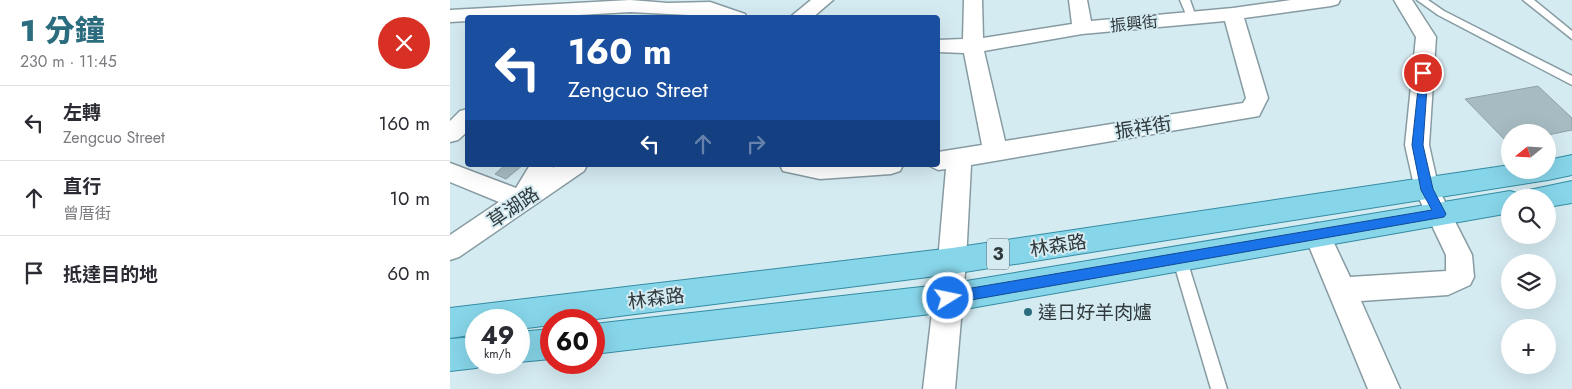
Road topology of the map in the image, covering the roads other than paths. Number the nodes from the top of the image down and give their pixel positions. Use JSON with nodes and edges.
{"nodes":[{"id":1,"x":824,"y":0,"type":"edge"},
{"id":2,"x":973,"y":0,"type":"edge"},
{"id":3,"x":1078,"y":0,"type":"edge"},
{"id":4,"x":1331,"y":0,"type":"edge"},
{"id":5,"x":1403,"y":0,"type":"edge"},
{"id":6,"x":1422,"y":0,"type":"edge"},
{"id":7,"x":1528,"y":0,"type":"edge"},
{"id":8,"x":712,"y":4,"type":"edge"},
{"id":9,"x":628,"y":8,"type":"edge"},
{"id":10,"x":1188,"y":9,"type":"edge"},
{"id":11,"x":1233,"y":14,"type":"junction"},
{"id":12,"x":465,"y":15,"type":"edge"},
{"id":13,"x":472,"y":15,"type":"edge"},
{"id":14,"x":732,"y":15,"type":"edge"},
{"id":15,"x":802,"y":15,"type":"edge"},
{"id":16,"x":450,"y":16,"type":"edge"},
{"id":17,"x":1082,"y":28,"type":"junction"},
{"id":18,"x":1572,"y":36,"type":"edge"},
{"id":19,"x":940,"y":46,"type":"edge"},
{"id":20,"x":973,"y":46,"type":"junction"},
{"id":21,"x":1572,"y":81,"type":"edge"},
{"id":22,"x":465,"y":120,"type":"edge"},
{"id":23,"x":450,"y":134,"type":"edge"},
{"id":24,"x":995,"y":150,"type":"junction"},
{"id":25,"x":948,"y":160,"type":"edge"},
{"id":26,"x":1572,"y":165,"type":"edge"},
{"id":27,"x":541,"y":167,"type":"edge"},
{"id":28,"x":572,"y":167,"type":"edge"},
{"id":29,"x":803,"y":167,"type":"edge"},
{"id":30,"x":863,"y":167,"type":"edge"},
{"id":31,"x":1556,"y":168,"type":"edge"},
{"id":32,"x":450,"y":172,"type":"edge"},
{"id":33,"x":1514,"y":179,"type":"edge"},
{"id":34,"x":1572,"y":192,"type":"edge"},
{"id":35,"x":1556,"y":195,"type":"edge"},
{"id":36,"x":522,"y":201,"type":"junction"},
{"id":37,"x":1434,"y":202,"type":"junction"},
{"id":38,"x":1501,"y":202,"type":"edge"},
{"id":39,"x":1317,"y":234,"type":"junction"},
{"id":40,"x":450,"y":249,"type":"edge"},
{"id":41,"x":1179,"y":257,"type":"junction"},
{"id":42,"x":952,"y":261,"type":"junction"},
{"id":43,"x":1342,"y":290,"type":"junction"},
{"id":44,"x":948,"y":298,"type":"junction"},
{"id":45,"x":450,"y":323,"type":"edge"},
{"id":46,"x":605,"y":338,"type":"edge"},
{"id":47,"x":465,"y":353,"type":"edge"},
{"id":48,"x":450,"y":355,"type":"edge"},
{"id":49,"x":939,"y":389,"type":"edge"},
{"id":50,"x":1218,"y":389,"type":"edge"},
{"id":51,"x":1384,"y":389,"type":"edge"}],
"edges":[{"from":1,"to":15,"type":"street"},
{"from":2,"to":20,"type":"street"},
{"from":3,"to":17,"type":"street"},
{"from":4,"to":11,"type":"street","name":"振興街"},
{"from":5,"to":37,"type":"street"},
{"from":6,"to":21,"type":"lane"},
{"from":7,"to":18,"type":"lane"},
{"from":8,"to":9,"type":"street"},
{"from":8,"to":14,"type":"street"},
{"from":9,"to":13,"type":"street"},
{"from":10,"to":11,"type":"street","name":"振興街"},
{"from":10,"to":17,"type":"street","name":"振興街"},
{"from":11,"to":24,"type":"street","name":"振祥街"},
{"from":12,"to":16,"type":"street"},
{"from":17,"to":20,"type":"street","name":"振興街"},
{"from":19,"to":20,"type":"street","name":"振興街"},
{"from":20,"to":24,"type":"street"},
{"from":22,"to":23,"type":"street"},
{"from":24,"to":25,"type":"street","name":"振祥街"},
{"from":25,"to":42,"type":"street"},
{"from":26,"to":31,"type":"main road","name":"林森路","number":"3"},
{"from":27,"to":36,"type":"street"},
{"from":28,"to":36,"type":"street","name":"草湖路"},
{"from":29,"to":30,"type":"street"},
{"from":32,"to":36,"type":"street"},
{"from":33,"to":37,"type":"main road","name":"林森路","number":"3"},
{"from":34,"to":35,"type":"main road"},
{"from":36,"to":40,"type":"street","name":"草湖路"},
{"from":37,"to":38,"type":"main road","name":"林森路","number":"3"},
{"from":37,"to":39,"type":"main road","name":"林森路","number":"3"},
{"from":37,"to":42,"type":"main road","name":"林森路","number":"3"},
{"from":37,"to":43,"type":"street"},
{"from":39,"to":41,"type":"main road","name":"林森路","number":"3"},
{"from":39,"to":43,"type":"street"},
{"from":41,"to":44,"type":"main road","name":"林森路","number":"3"},
{"from":41,"to":50,"type":"lane"},
{"from":42,"to":44,"type":"street"},
{"from":42,"to":45,"type":"main road","name":"林森路","number":"3"},
{"from":43,"to":51,"type":"street"},
{"from":44,"to":46,"type":"main road","name":"林森路","number":"3"},
{"from":44,"to":49,"type":"street"},
{"from":47,"to":48,"type":"main road"}]}
